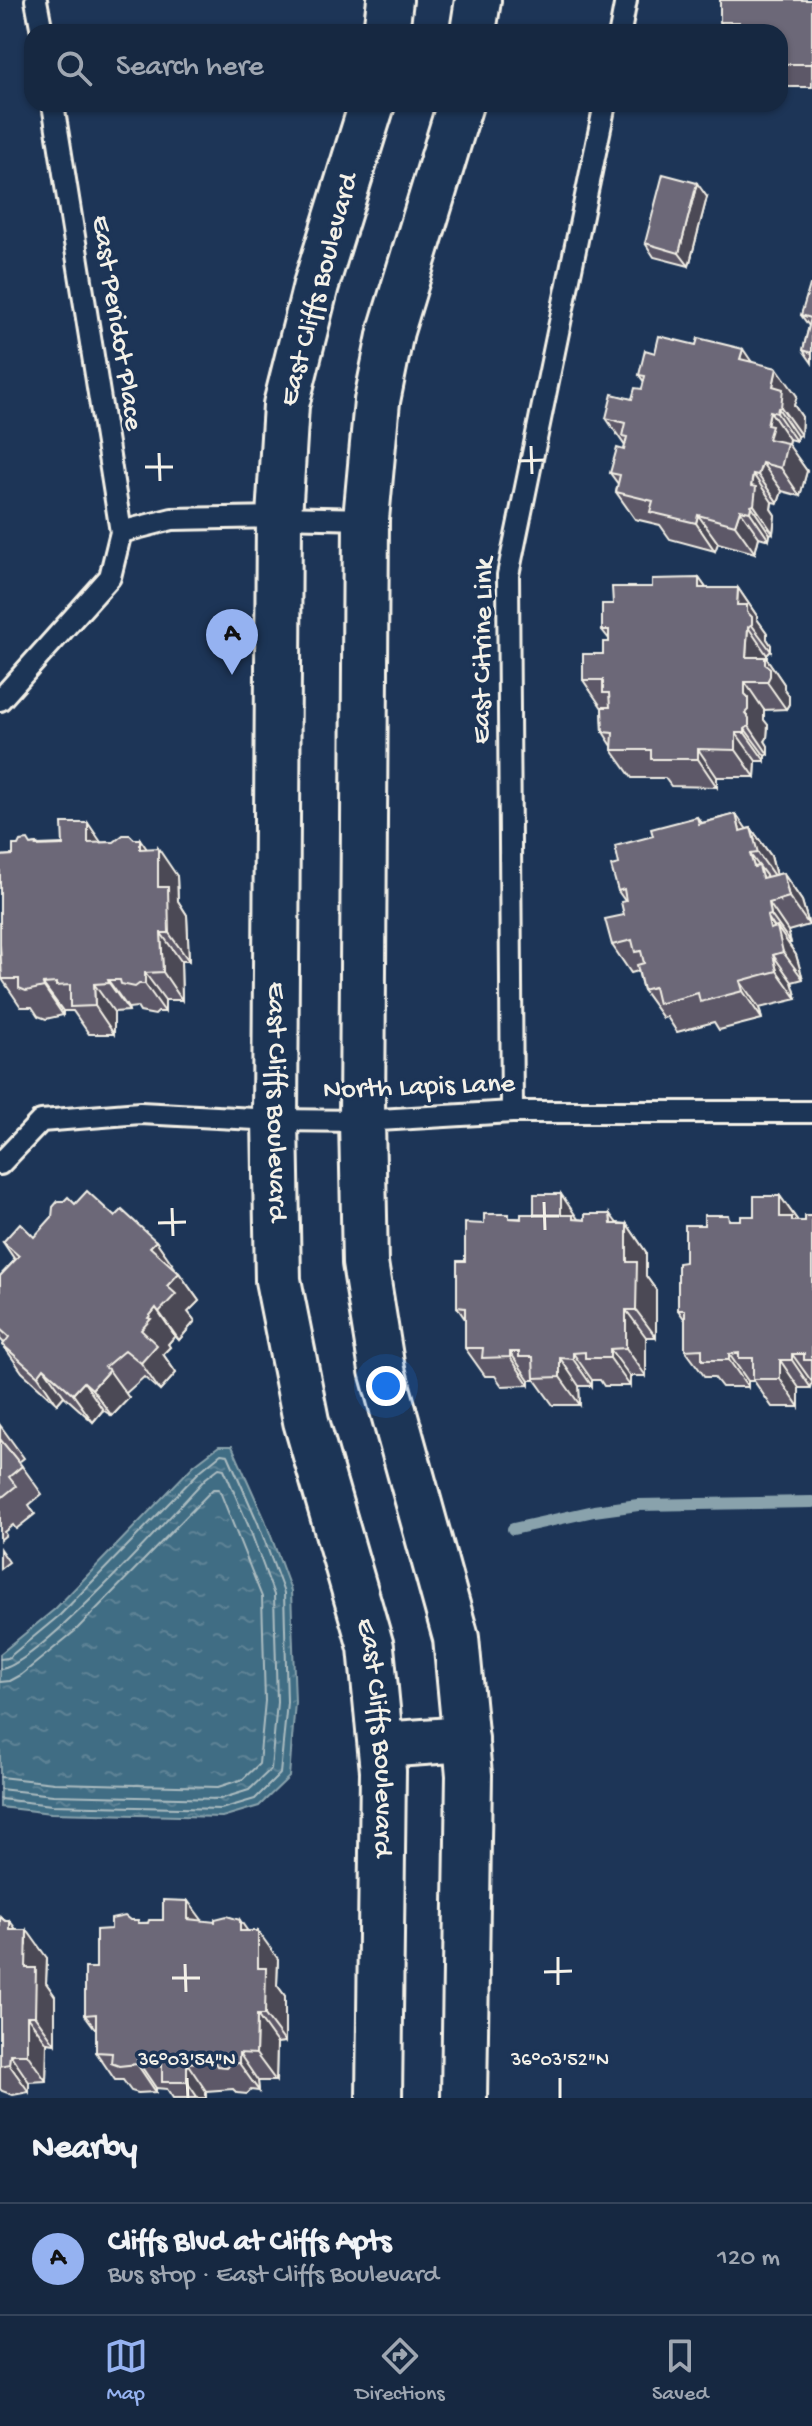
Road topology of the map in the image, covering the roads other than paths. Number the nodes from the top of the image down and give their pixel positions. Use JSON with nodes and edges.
{"nodes":[{"id":1,"x":36,"y":0,"type":"edge"},
{"id":2,"x":390,"y":0,"type":"edge"},
{"id":3,"x":478,"y":0,"type":"edge"},
{"id":4,"x":626,"y":0,"type":"edge"},
{"id":5,"x":40,"y":24,"type":"edge"},
{"id":6,"x":387,"y":24,"type":"edge"},
{"id":7,"x":474,"y":24,"type":"edge"},
{"id":8,"x":622,"y":24,"type":"edge"},
{"id":9,"x":54,"y":112,"type":"edge"},
{"id":10,"x":370,"y":112,"type":"edge"},
{"id":11,"x":458,"y":112,"type":"edge"},
{"id":12,"x":603,"y":112,"type":"edge"},
{"id":13,"x":279,"y":517,"type":"junction"},
{"id":14,"x":366,"y":519,"type":"junction"},
{"id":15,"x":121,"y":532,"type":"junction"},
{"id":16,"x":0,"y":700,"type":"edge"},
{"id":17,"x":512,"y":1112,"type":"junction"},
{"id":18,"x":812,"y":1112,"type":"edge"},
{"id":19,"x":275,"y":1120,"type":"junction"},
{"id":20,"x":362,"y":1121,"type":"junction"},
{"id":21,"x":0,"y":1164,"type":"edge"},
{"id":22,"x":466,"y":1739,"type":"junction"},
{"id":23,"x":381,"y":1745,"type":"junction"},
{"id":24,"x":379,"y":2098,"type":"edge"},
{"id":25,"x":464,"y":2098,"type":"edge"}],
"edges":[{"from":1,"to":5,"type":"lane"},
{"from":2,"to":6,"type":"street"},
{"from":3,"to":7,"type":"street"},
{"from":4,"to":8,"type":"lane"},
{"from":9,"to":15,"type":"lane","name":"East Peridot Place"},
{"from":10,"to":13,"type":"street","name":"East Cliffs Boulevard"},
{"from":11,"to":14,"type":"street"},
{"from":12,"to":17,"type":"lane","name":"East Citrine Link"},
{"from":13,"to":14,"type":"lane"},
{"from":13,"to":15,"type":"lane"},
{"from":13,"to":19,"type":"street","name":"East Cliffs Boulevard"},
{"from":14,"to":20,"type":"street"},
{"from":15,"to":16,"type":"lane","name":"East Peridot Place"},
{"from":17,"to":18,"type":"lane","name":"North Lapis Lane"},
{"from":17,"to":20,"type":"lane","name":"North Lapis Lane"},
{"from":19,"to":20,"type":"lane","name":"North Lapis Lane"},
{"from":19,"to":21,"type":"lane","name":"North Lapis Lane"},
{"from":19,"to":23,"type":"street","name":"East Cliffs Boulevard"},
{"from":20,"to":22,"type":"street"},
{"from":22,"to":23,"type":"street"},
{"from":22,"to":25,"type":"street"},
{"from":23,"to":24,"type":"street","name":"East Cliffs Boulevard"}]}
